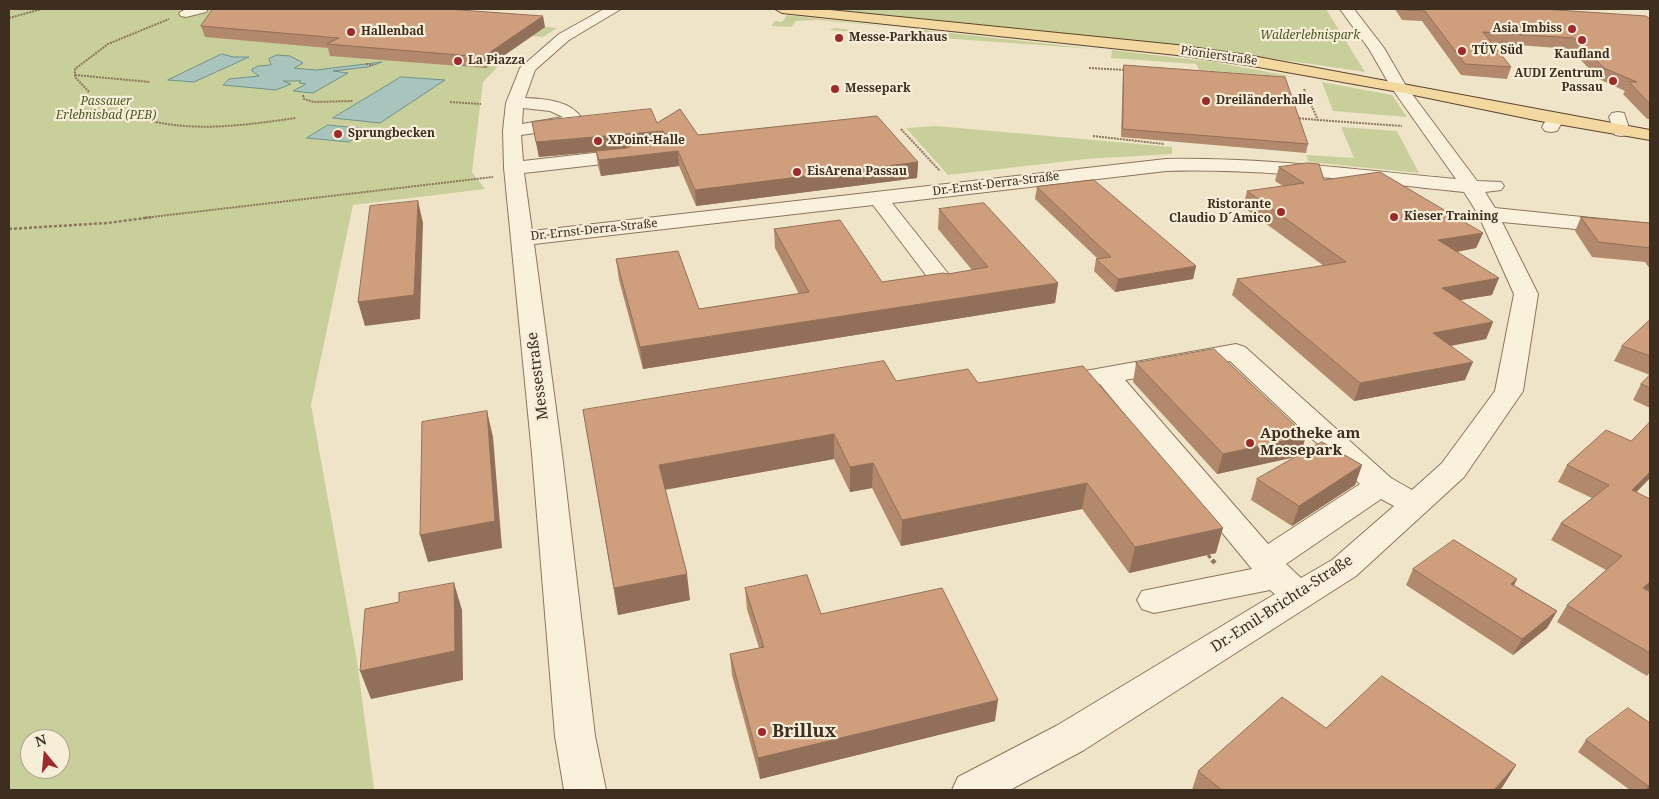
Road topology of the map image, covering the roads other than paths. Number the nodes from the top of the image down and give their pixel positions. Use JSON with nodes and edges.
{"nodes":[{"id":1,"x":201,"y":9,"type":"edge"},
{"id":2,"x":614,"y":9,"type":"edge"},
{"id":3,"x":782,"y":9,"type":"edge"},
{"id":4,"x":1347,"y":9,"type":"edge"},
{"id":5,"x":186,"y":13,"type":"road end"},
{"id":6,"x":562,"y":25,"type":"dead end"},
{"id":7,"x":580,"y":27,"type":"junction"},
{"id":8,"x":1376,"y":48,"type":"junction"},
{"id":9,"x":1392,"y":48,"type":"dead end"},
{"id":10,"x":1399,"y":87,"type":"junction"},
{"id":11,"x":515,"y":103,"type":"junction"},
{"id":12,"x":512,"y":131,"type":"junction"},
{"id":13,"x":1650,"y":135,"type":"edge"},
{"id":14,"x":640,"y":153,"type":"edge"},
{"id":15,"x":515,"y":171,"type":"junction"},
{"id":16,"x":1485,"y":196,"type":"junction"},
{"id":17,"x":878,"y":198,"type":"junction"},
{"id":18,"x":1650,"y":230,"type":"edge"},
{"id":19,"x":522,"y":238,"type":"junction"},
{"id":20,"x":946,"y":286,"type":"edge"},
{"id":21,"x":1107,"y":375,"type":"junction"},
{"id":22,"x":1034,"y":388,"type":"edge"},
{"id":23,"x":1380,"y":485,"type":"junction"},
{"id":24,"x":1414,"y":504,"type":"junction"},
{"id":25,"x":1280,"y":578,"type":"junction"},
{"id":26,"x":1154,"y":600,"type":"dead end"},
{"id":27,"x":586,"y":790,"type":"edge"},
{"id":28,"x":974,"y":790,"type":"edge"}],
"edges":[{"from":1,"to":5,"type":"street"},
{"from":2,"to":7,"type":"street","name":"Messestraße"},
{"from":3,"to":10,"type":"main road","name":"Pionierstraße"},
{"from":4,"to":8,"type":"street","name":"Dr.-Emil-Brichta-Straße"},
{"from":6,"to":7,"type":"street"},
{"from":7,"to":11,"type":"street","name":"Messestraße"},
{"from":8,"to":9,"type":"street"},
{"from":8,"to":10,"type":"street","name":"Dr.-Emil-Brichta-Straße"},
{"from":10,"to":13,"type":"main road","name":"Pionierstraße"},
{"from":10,"to":16,"type":"street","name":"Dr.-Emil-Brichta-Straße"},
{"from":11,"to":12,"type":"street","name":"Messestraße"},
{"from":11,"to":12,"type":"street"},
{"from":12,"to":15,"type":"street","name":"Messestraße"},
{"from":14,"to":15,"type":"street"},
{"from":15,"to":19,"type":"street","name":"Messestraße"},
{"from":16,"to":17,"type":"street","name":"Dr.-Ernst-Derra-Straße"},
{"from":16,"to":18,"type":"street","name":"Dr.-Ernst-Derra-Straße"},
{"from":16,"to":24,"type":"street","name":"Dr.-Emil-Brichta-Straße"},
{"from":17,"to":19,"type":"street","name":"Dr.-Ernst-Derra-Straße"},
{"from":17,"to":20,"type":"street"},
{"from":19,"to":27,"type":"street","name":"Messestraße"},
{"from":21,"to":22,"type":"street"},
{"from":21,"to":23,"type":"street"},
{"from":21,"to":25,"type":"street"},
{"from":23,"to":24,"type":"street"},
{"from":23,"to":25,"type":"street"},
{"from":24,"to":25,"type":"street","name":"Dr.-Emil-Brichta-Straße"},
{"from":25,"to":26,"type":"street"},
{"from":25,"to":28,"type":"street","name":"Dr.-Emil-Brichta-Straße"}]}
